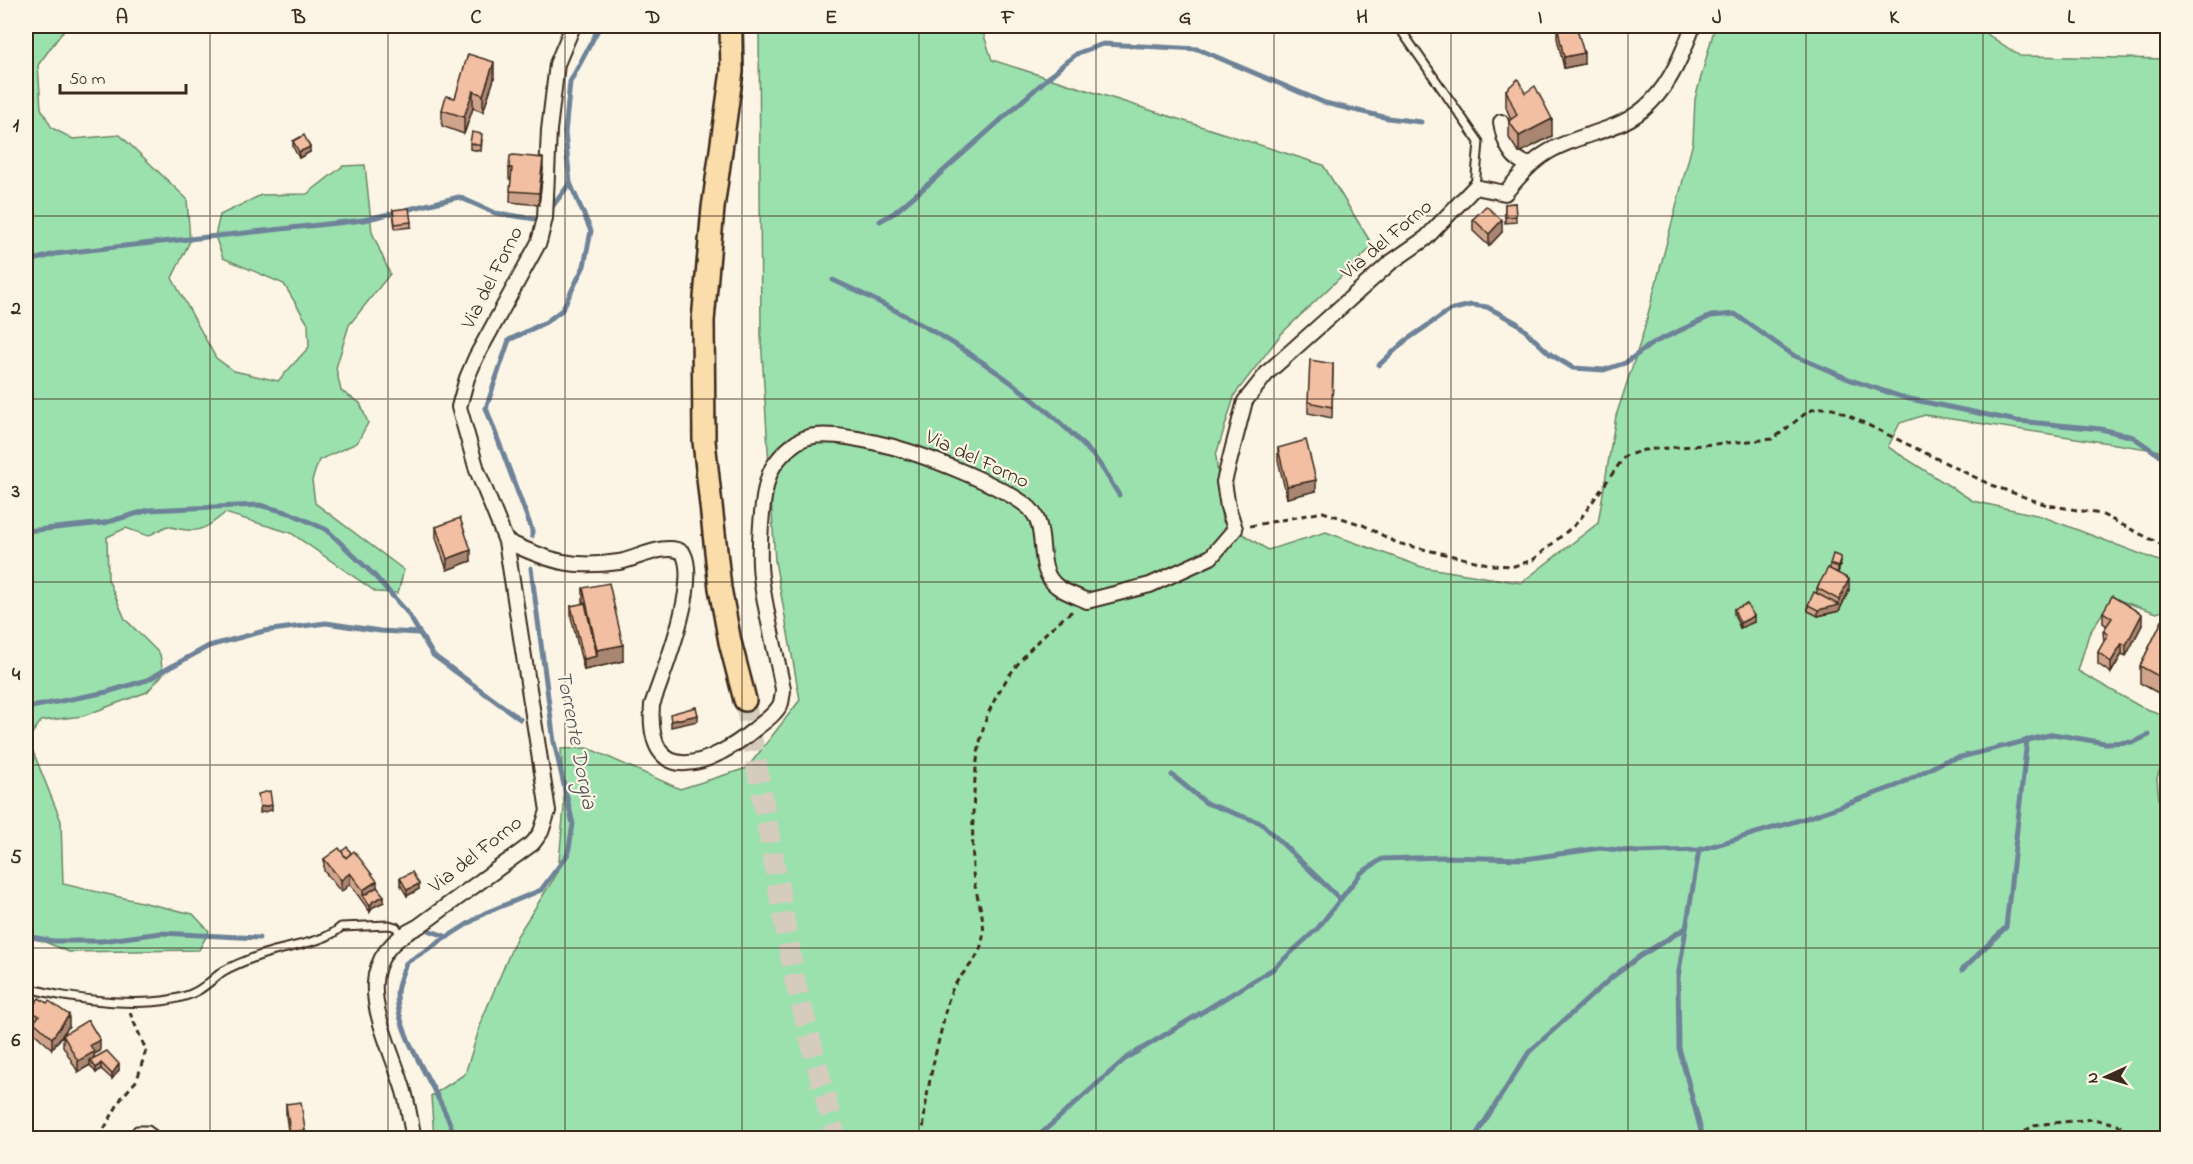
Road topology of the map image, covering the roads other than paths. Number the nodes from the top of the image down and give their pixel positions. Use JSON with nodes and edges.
{"nodes":[{"id":1,"x":573,"y":26,"type":"edge"},
{"id":2,"x":731,"y":26,"type":"edge"},
{"id":3,"x":1398,"y":26,"type":"edge"},
{"id":4,"x":1693,"y":26,"type":"edge"},
{"id":5,"x":1501,"y":122,"type":"dead end"},
{"id":6,"x":1530,"y":165,"type":"junction"},
{"id":7,"x":1474,"y":187,"type":"junction"},
{"id":8,"x":506,"y":541,"type":"junction"},
{"id":9,"x":745,"y":700,"type":"tunnel mouth"},
{"id":10,"x":401,"y":935,"type":"junction"},
{"id":11,"x":26,"y":987,"type":"edge"},
{"id":12,"x":26,"y":1003,"type":"edge"},
{"id":13,"x":48,"y":1007,"type":"edge"},
{"id":14,"x":131,"y":1138,"type":"edge"},
{"id":15,"x":159,"y":1138,"type":"edge"},
{"id":16,"x":414,"y":1138,"type":"edge"}],
"edges":[{"from":1,"to":8,"type":"street","name":"Via del Forno"},
{"from":2,"to":9,"type":"highway"},
{"from":3,"to":7,"type":"lane"},
{"from":4,"to":6,"type":"street"},
{"from":5,"to":6,"type":"street"},
{"from":6,"to":7,"type":"street"},
{"from":7,"to":8,"type":"street","name":"Via del Forno"},
{"from":8,"to":10,"type":"street","name":"Via del Forno"},
{"from":10,"to":11,"type":"lane"},
{"from":10,"to":16,"type":"street","name":"Via del Forno"},
{"from":12,"to":13,"type":"lane"},
{"from":14,"to":15,"type":"lane"}]}
